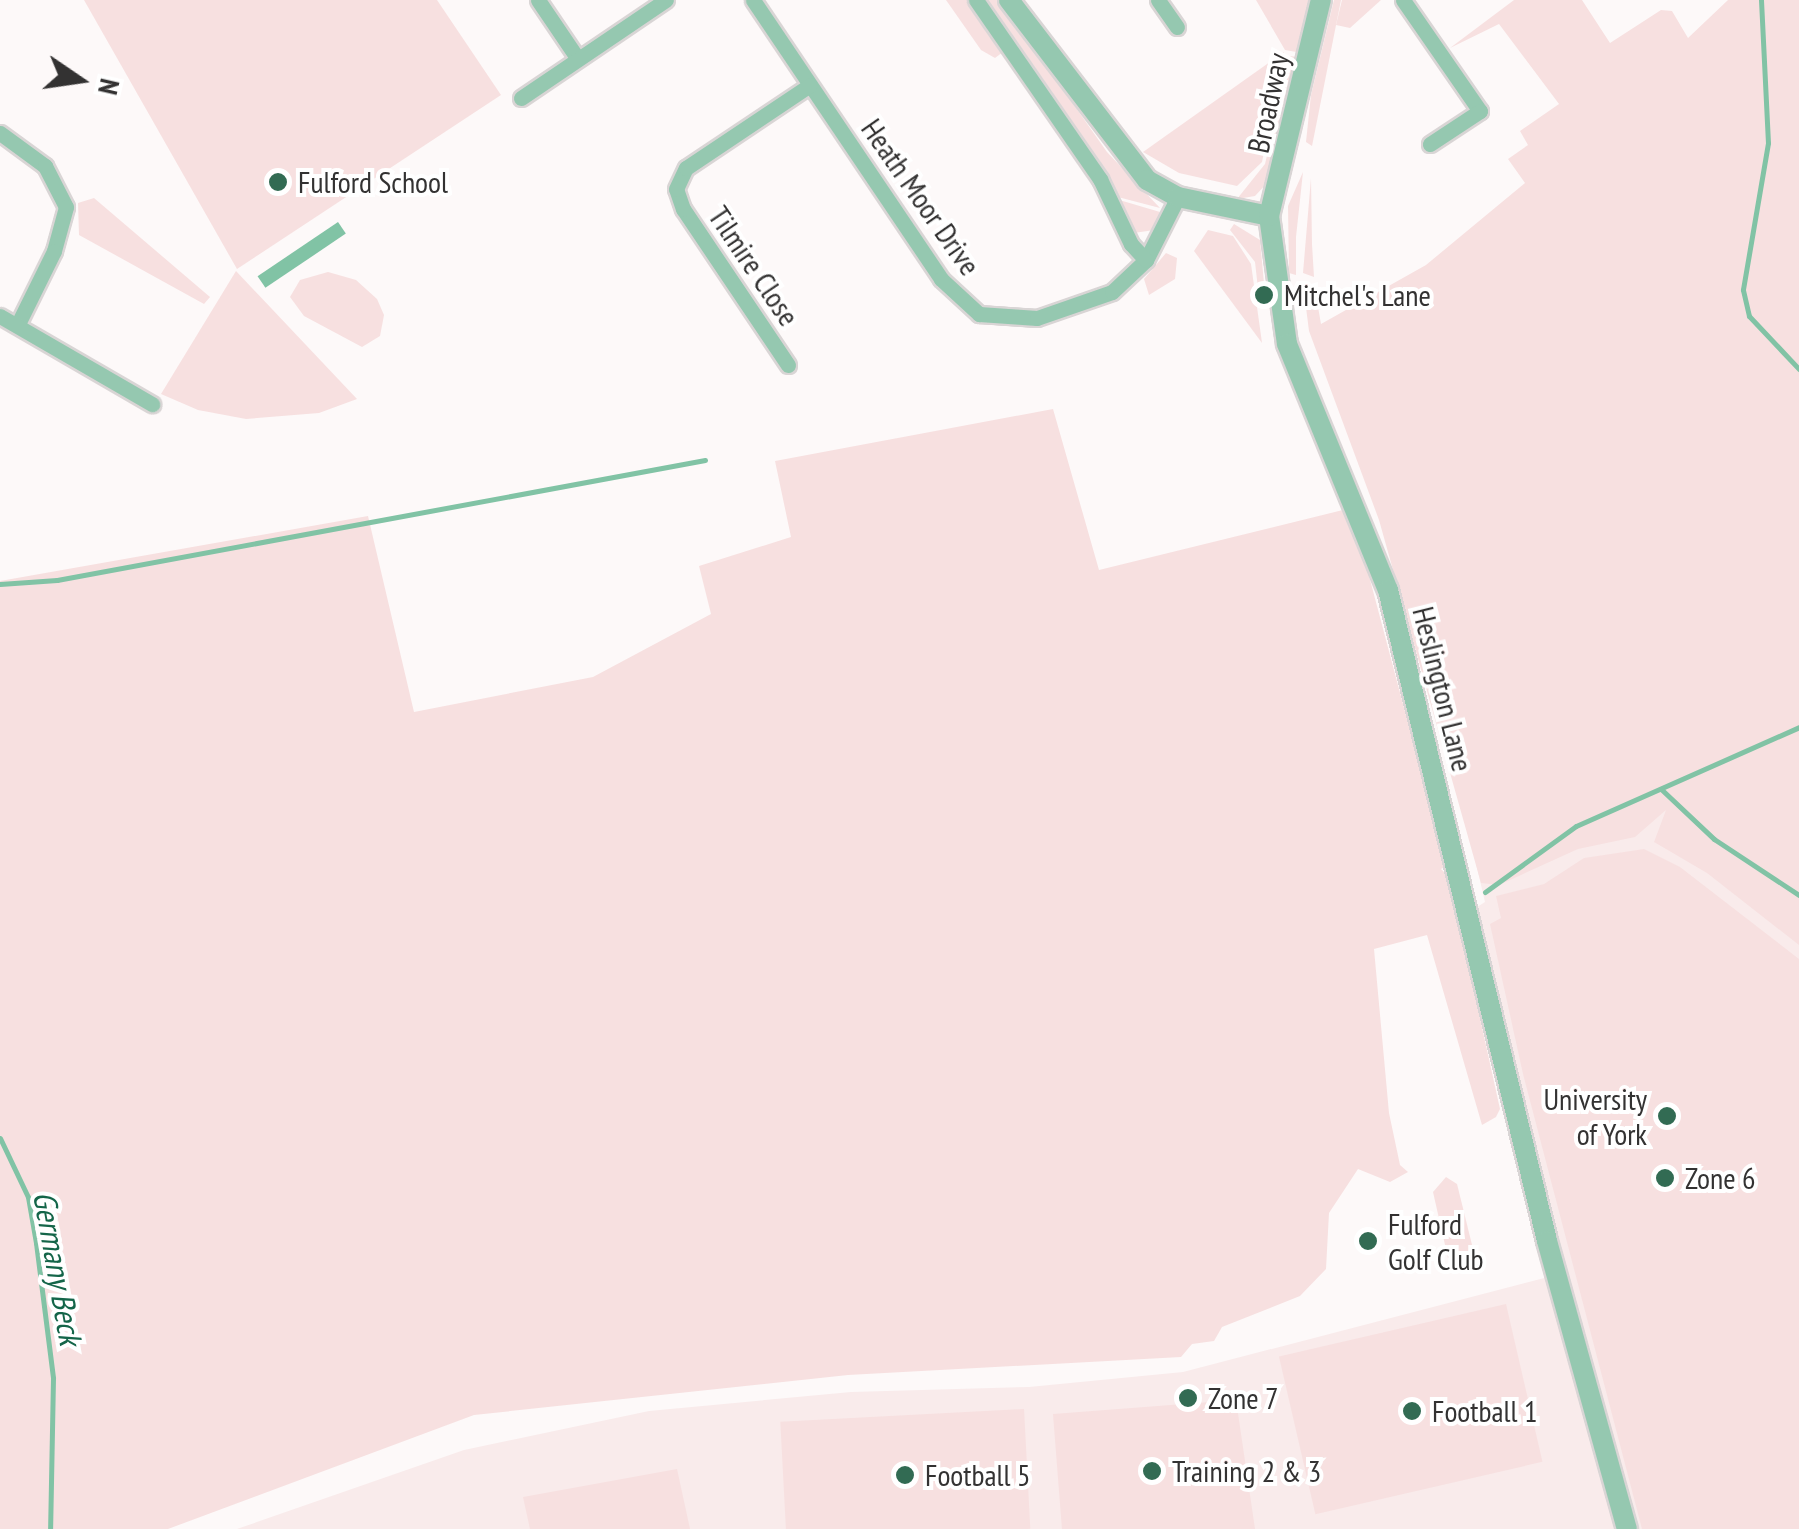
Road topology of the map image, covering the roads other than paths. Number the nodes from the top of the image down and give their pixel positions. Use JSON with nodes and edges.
{"nodes":[{"id":1,"x":538,"y":0,"type":"edge"},
{"id":2,"x":666,"y":0,"type":"edge"},
{"id":3,"x":753,"y":0,"type":"edge"},
{"id":4,"x":976,"y":0,"type":"edge"},
{"id":5,"x":1158,"y":0,"type":"edge"},
{"id":6,"x":1320,"y":0,"type":"edge"},
{"id":7,"x":1403,"y":0,"type":"edge"},
{"id":8,"x":1018,"y":3,"type":"edge"},
{"id":9,"x":1177,"y":28,"type":"dead end"},
{"id":10,"x":578,"y":59,"type":"junction"},
{"id":11,"x":810,"y":85,"type":"junction"},
{"id":12,"x":521,"y":98,"type":"dead end"},
{"id":13,"x":0,"y":133,"type":"edge"},
{"id":14,"x":1430,"y":144,"type":"dead end"},
{"id":15,"x":1178,"y":197,"type":"junction"},
{"id":16,"x":1268,"y":216,"type":"junction"},
{"id":17,"x":1146,"y":260,"type":"junction"},
{"id":18,"x":0,"y":316,"type":"edge"},
{"id":19,"x":18,"y":324,"type":"junction"},
{"id":20,"x":788,"y":365,"type":"dead end"},
{"id":21,"x":152,"y":404,"type":"dead end"},
{"id":22,"x":1628,"y":1529,"type":"edge"}],
"edges":[{"from":1,"to":10,"type":"street"},
{"from":2,"to":10,"type":"street"},
{"from":3,"to":11,"type":"street","name":"Heath Moor Drive"},
{"from":4,"to":17,"type":"street"},
{"from":5,"to":9,"type":"street"},
{"from":6,"to":16,"type":"street","name":"Broadway"},
{"from":7,"to":14,"type":"street"},
{"from":8,"to":15,"type":"street"},
{"from":10,"to":12,"type":"street"},
{"from":11,"to":17,"type":"street","name":"Heath Moor Drive"},
{"from":11,"to":20,"type":"street","name":"Tilmire Close"},
{"from":13,"to":19,"type":"street"},
{"from":15,"to":16,"type":"street"},
{"from":15,"to":17,"type":"street","name":"Heath Moor Drive"},
{"from":16,"to":22,"type":"street","name":"Heslington Lane"},
{"from":18,"to":19,"type":"street"},
{"from":19,"to":21,"type":"street"}]}
